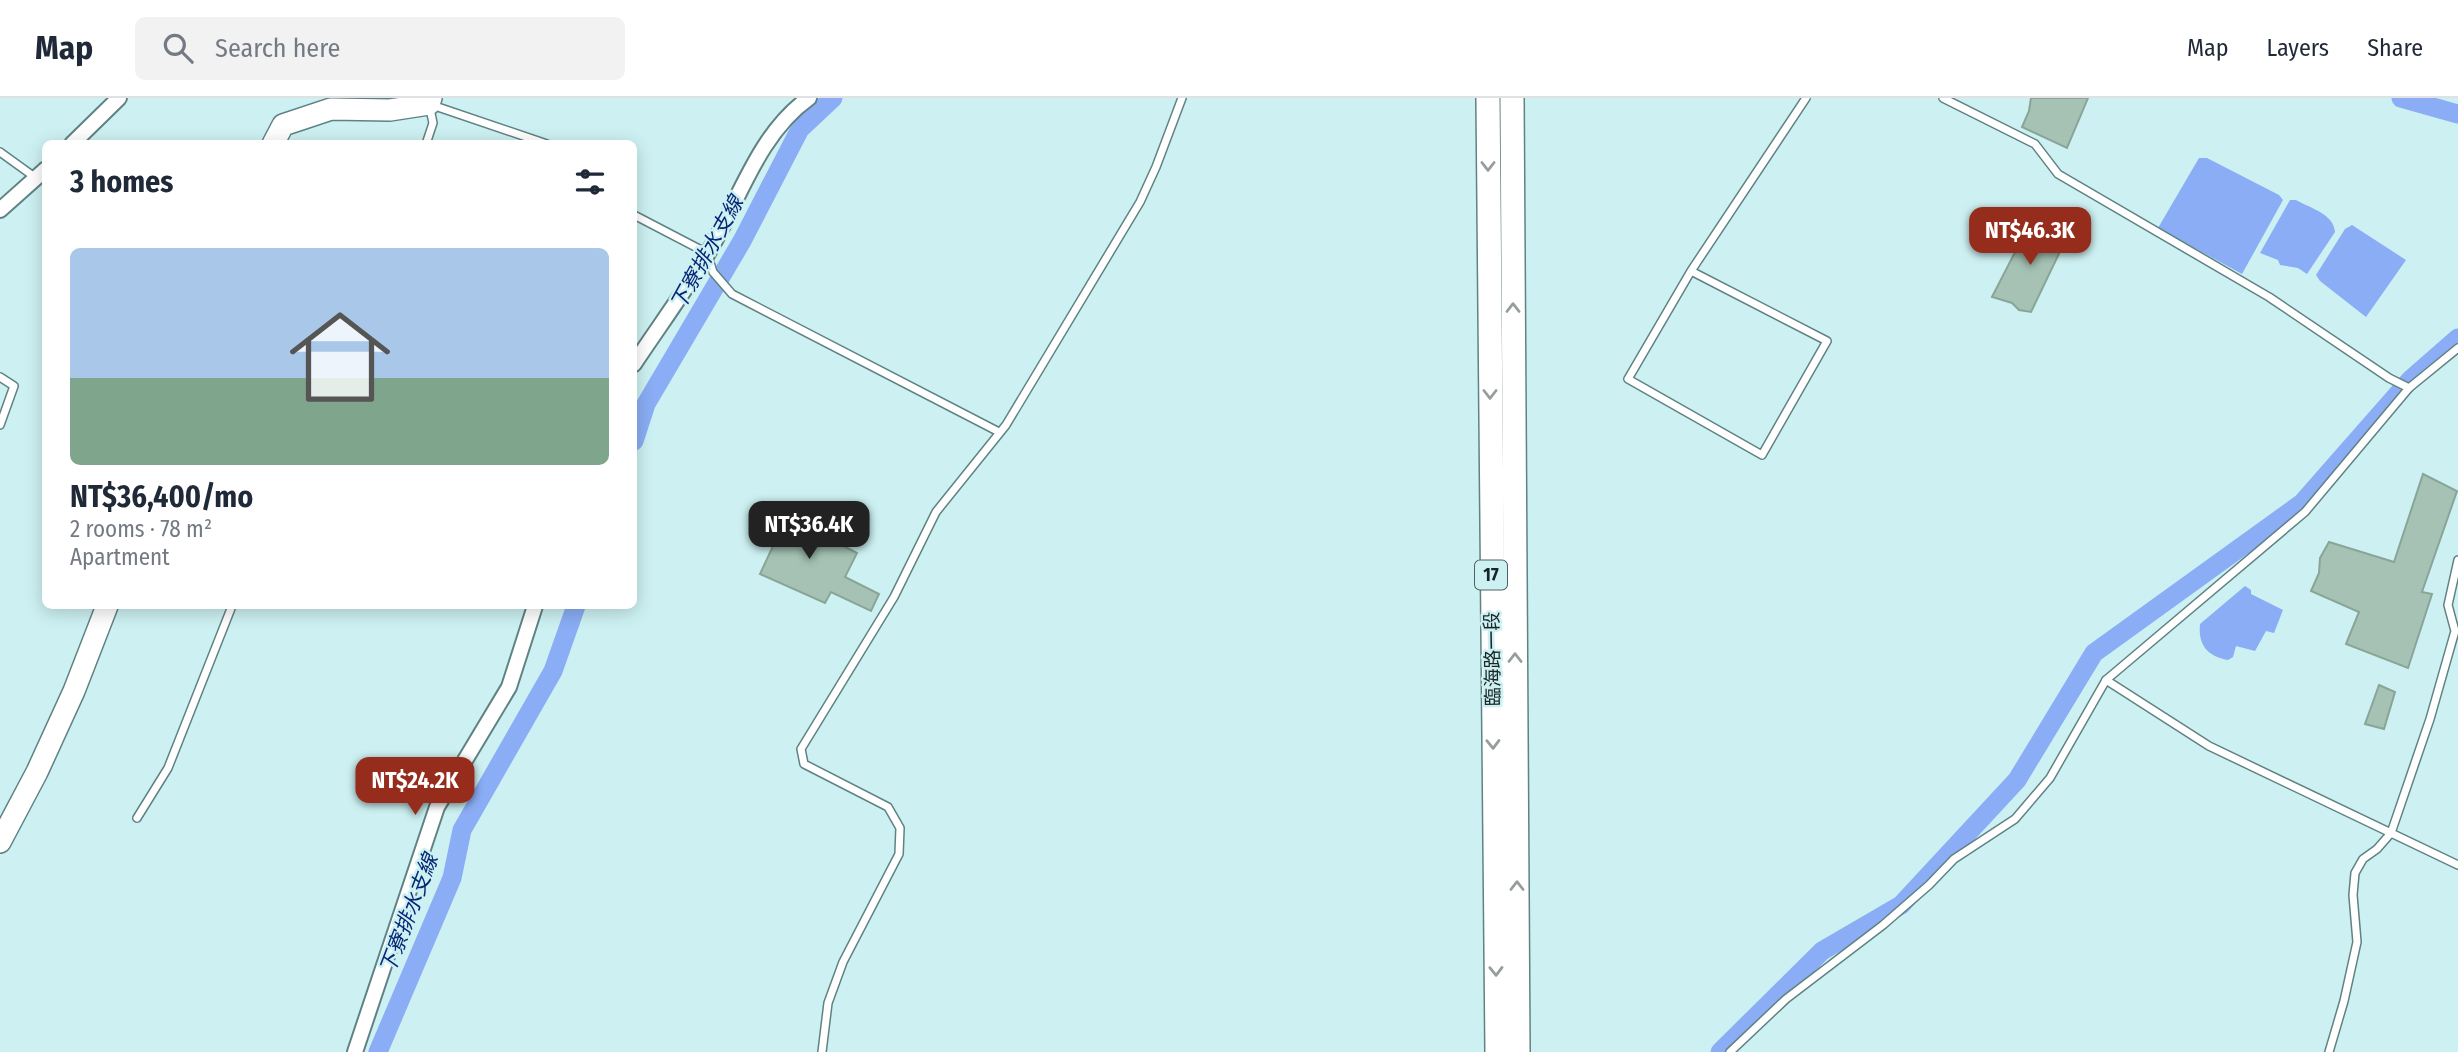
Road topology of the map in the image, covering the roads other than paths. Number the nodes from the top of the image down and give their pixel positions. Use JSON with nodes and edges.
{"nodes":[{"id":1,"x":119,"y":98,"type":"edge"},
{"id":2,"x":809,"y":98,"type":"edge"},
{"id":3,"x":1182,"y":98,"type":"edge"},
{"id":4,"x":1488,"y":98,"type":"edge"},
{"id":5,"x":1512,"y":98,"type":"edge"},
{"id":6,"x":1806,"y":98,"type":"edge"},
{"id":7,"x":1943,"y":98,"type":"edge"},
{"id":8,"x":430,"y":101,"type":"edge"},
{"id":9,"x":76,"y":140,"type":"edge"},
{"id":10,"x":275,"y":140,"type":"edge"},
{"id":11,"x":427,"y":140,"type":"edge"},
{"id":12,"x":536,"y":140,"type":"edge"},
{"id":13,"x":0,"y":152,"type":"edge"},
{"id":14,"x":41,"y":174,"type":"edge"},
{"id":15,"x":0,"y":210,"type":"edge"},
{"id":16,"x":637,"y":217,"type":"edge"},
{"id":17,"x":708,"y":253,"type":"junction"},
{"id":18,"x":1691,"y":271,"type":"junction"},
{"id":19,"x":2458,"y":348,"type":"edge"},
{"id":20,"x":637,"y":360,"type":"edge"},
{"id":21,"x":0,"y":377,"type":"edge"},
{"id":22,"x":2409,"y":387,"type":"junction"},
{"id":23,"x":0,"y":425,"type":"edge"},
{"id":24,"x":999,"y":432,"type":"junction"},
{"id":25,"x":2458,"y":560,"type":"edge"},
{"id":26,"x":106,"y":609,"type":"edge"},
{"id":27,"x":231,"y":609,"type":"edge"},
{"id":28,"x":534,"y":609,"type":"edge"},
{"id":29,"x":2106,"y":680,"type":"junction"},
{"id":30,"x":137,"y":818,"type":"dead end"},
{"id":31,"x":2391,"y":833,"type":"junction"},
{"id":32,"x":0,"y":842,"type":"edge"},
{"id":33,"x":2458,"y":865,"type":"edge"},
{"id":34,"x":355,"y":1052,"type":"edge"},
{"id":35,"x":822,"y":1052,"type":"edge"},
{"id":36,"x":1497,"y":1052,"type":"edge"},
{"id":37,"x":1518,"y":1052,"type":"edge"},
{"id":38,"x":1730,"y":1052,"type":"edge"},
{"id":39,"x":2329,"y":1052,"type":"edge"}],
"edges":[{"from":1,"to":9,"type":"street"},
{"from":2,"to":17,"type":"street"},
{"from":3,"to":24,"type":"lane"},
{"from":4,"to":36,"type":"main road","name":"臨海路一段","number":"17","one_way":true},
{"from":37,"to":5,"type":"main road","name":"臨海路一段","number":"17","one_way":true},
{"from":6,"to":18,"type":"lane"},
{"from":7,"to":22,"type":"lane"},
{"from":8,"to":10,"type":"street"},
{"from":8,"to":11,"type":"lane"},
{"from":8,"to":12,"type":"lane"},
{"from":13,"to":14,"type":"lane"},
{"from":14,"to":15,"type":"street"},
{"from":16,"to":17,"type":"lane"},
{"from":17,"to":20,"type":"street"},
{"from":17,"to":24,"type":"lane"},
{"from":18,"to":18,"type":"lane"},
{"from":19,"to":22,"type":"lane"},
{"from":21,"to":23,"type":"lane"},
{"from":22,"to":29,"type":"lane"},
{"from":24,"to":35,"type":"lane"},
{"from":25,"to":31,"type":"lane"},
{"from":26,"to":32,"type":"street"},
{"from":27,"to":30,"type":"lane"},
{"from":28,"to":34,"type":"street"},
{"from":29,"to":31,"type":"lane"},
{"from":29,"to":38,"type":"lane"},
{"from":31,"to":33,"type":"lane"},
{"from":31,"to":39,"type":"lane"}]}
